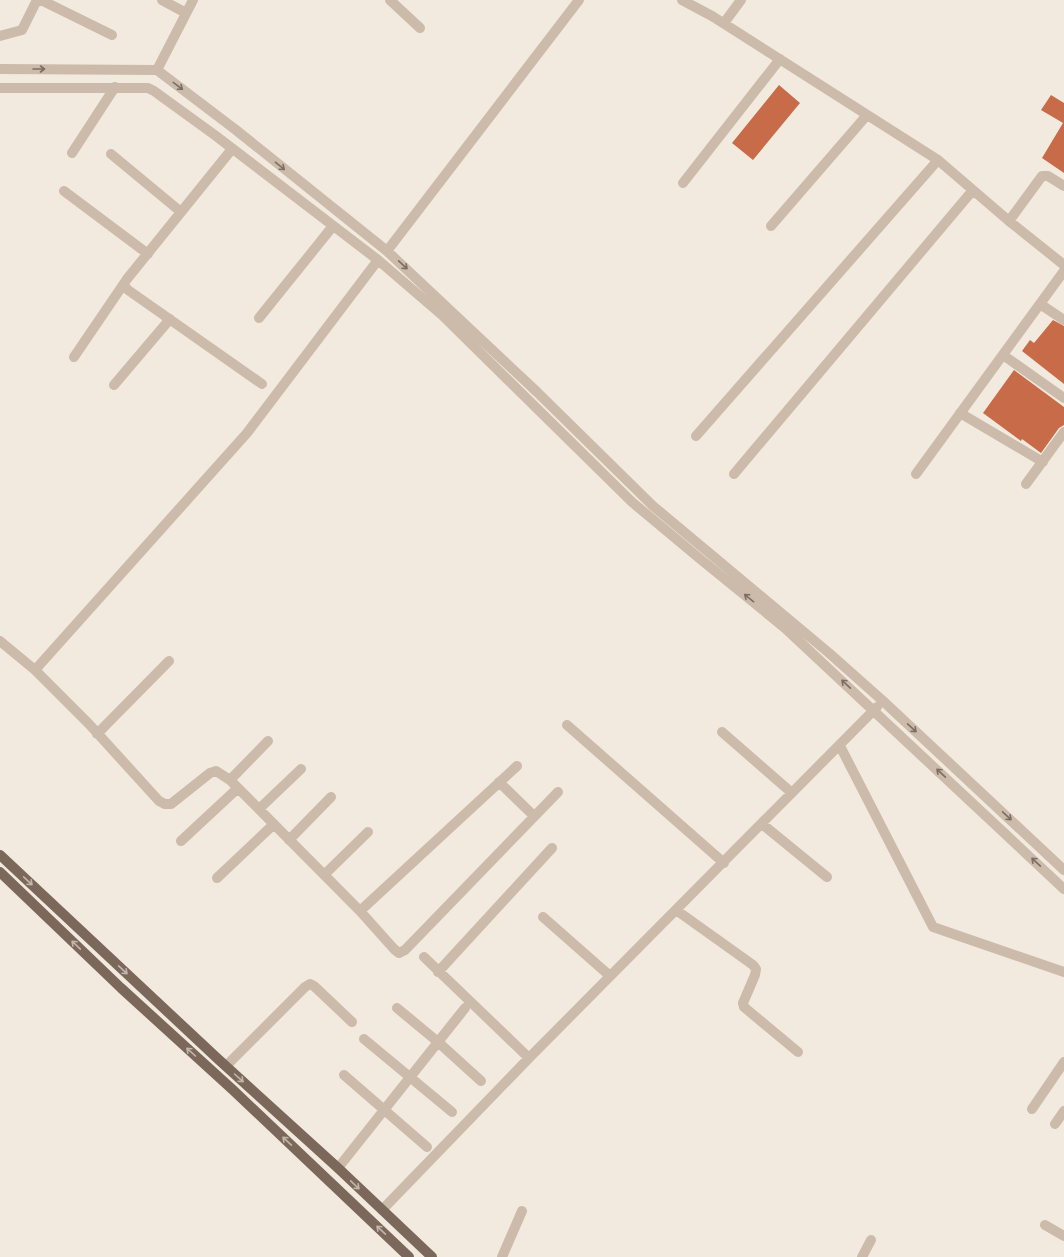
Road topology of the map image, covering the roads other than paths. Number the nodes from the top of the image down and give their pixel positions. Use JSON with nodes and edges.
{"nodes":[{"id":1,"x":36,"y":0,"type":"edge"},
{"id":2,"x":41,"y":0,"type":"edge"},
{"id":3,"x":162,"y":0,"type":"edge"},
{"id":4,"x":193,"y":0,"type":"edge"},
{"id":5,"x":390,"y":0,"type":"edge"},
{"id":6,"x":579,"y":0,"type":"edge"},
{"id":7,"x":682,"y":0,"type":"edge"},
{"id":8,"x":741,"y":0,"type":"edge"},
{"id":9,"x":186,"y":13,"type":"junction"},
{"id":10,"x":724,"y":24,"type":"junction"},
{"id":11,"x":420,"y":28,"type":"dead end"},
{"id":12,"x":112,"y":35,"type":"dead end"},
{"id":13,"x":0,"y":36,"type":"edge"},
{"id":14,"x":780,"y":59,"type":"junction"},
{"id":15,"x":0,"y":69,"type":"edge"},
{"id":16,"x":157,"y":70,"type":"junction"},
{"id":17,"x":0,"y":88,"type":"edge"},
{"id":18,"x":115,"y":88,"type":"junction"},
{"id":19,"x":867,"y":115,"type":"junction"},
{"id":20,"x":232,"y":149,"type":"junction"},
{"id":21,"x":72,"y":153,"type":"dead end"},
{"id":22,"x":111,"y":154,"type":"dead end"},
{"id":23,"x":938,"y":160,"type":"junction"},
{"id":24,"x":683,"y":183,"type":"dead end"},
{"id":25,"x":1064,"y":186,"type":"edge"},
{"id":26,"x":973,"y":190,"type":"junction"},
{"id":27,"x":64,"y":191,"type":"dead end"},
{"id":28,"x":181,"y":212,"type":"junction"},
{"id":29,"x":1009,"y":221,"type":"junction"},
{"id":30,"x":333,"y":226,"type":"junction"},
{"id":31,"x":771,"y":226,"type":"dead end"},
{"id":32,"x":387,"y":251,"type":"junction"},
{"id":33,"x":148,"y":254,"type":"junction"},
{"id":34,"x":378,"y":260,"type":"junction"},
{"id":35,"x":1064,"y":265,"type":"edge"},
{"id":36,"x":1064,"y":271,"type":"edge"},
{"id":37,"x":124,"y":284,"type":"junction"},
{"id":38,"x":1040,"y":304,"type":"junction"},
{"id":39,"x":259,"y":318,"type":"dead end"},
{"id":40,"x":170,"y":319,"type":"junction"},
{"id":41,"x":1064,"y":320,"type":"edge"},
{"id":42,"x":1002,"y":355,"type":"junction"},
{"id":43,"x":74,"y":357,"type":"dead end"},
{"id":44,"x":114,"y":384,"type":"dead end"},
{"id":45,"x":262,"y":384,"type":"dead end"},
{"id":46,"x":1064,"y":398,"type":"edge"},
{"id":47,"x":960,"y":413,"type":"junction"},
{"id":48,"x":1064,"y":432,"type":"edge"},
{"id":49,"x":696,"y":436,"type":"dead end"},
{"id":50,"x":1042,"y":462,"type":"junction"},
{"id":51,"x":734,"y":474,"type":"dead end"},
{"id":52,"x":916,"y":474,"type":"dead end"},
{"id":53,"x":1026,"y":484,"type":"dead end"},
{"id":54,"x":0,"y":641,"type":"edge"},
{"id":55,"x":168,"y":661,"type":"dead end"},
{"id":56,"x":35,"y":670,"type":"junction"},
{"id":57,"x":883,"y":701,"type":"junction"},
{"id":58,"x":874,"y":710,"type":"junction"},
{"id":59,"x":567,"y":725,"type":"dead end"},
{"id":60,"x":722,"y":732,"type":"dead end"},
{"id":61,"x":97,"y":734,"type":"junction"},
{"id":62,"x":268,"y":741,"type":"dead end"},
{"id":63,"x":840,"y":746,"type":"junction"},
{"id":64,"x":517,"y":766,"type":"dead end"},
{"id":65,"x":301,"y":769,"type":"dead end"},
{"id":66,"x":230,"y":780,"type":"junction"},
{"id":67,"x":499,"y":782,"type":"junction"},
{"id":68,"x":238,"y":788,"type":"junction"},
{"id":69,"x":558,"y":792,"type":"dead end"},
{"id":70,"x":792,"y":793,"type":"junction"},
{"id":71,"x":332,"y":797,"type":"dead end"},
{"id":72,"x":259,"y":809,"type":"junction"},
{"id":73,"x":534,"y":816,"type":"junction"},
{"id":74,"x":274,"y":824,"type":"junction"},
{"id":75,"x":762,"y":824,"type":"junction"},
{"id":76,"x":368,"y":832,"type":"dead end"},
{"id":77,"x":289,"y":840,"type":"junction"},
{"id":78,"x":181,"y":841,"type":"dead end"},
{"id":79,"x":552,"y":848,"type":"dead end"},
{"id":80,"x":0,"y":855,"type":"edge"},
{"id":81,"x":724,"y":862,"type":"junction"},
{"id":82,"x":1064,"y":870,"type":"edge"},
{"id":83,"x":0,"y":872,"type":"edge"},
{"id":84,"x":324,"y":875,"type":"junction"},
{"id":85,"x":827,"y":877,"type":"dead end"},
{"id":86,"x":217,"y":878,"type":"dead end"},
{"id":87,"x":1064,"y":889,"type":"edge"},
{"id":88,"x":676,"y":910,"type":"junction"},
{"id":89,"x":360,"y":911,"type":"junction"},
{"id":90,"x":543,"y":917,"type":"dead end"},
{"id":91,"x":424,"y":958,"type":"dead end"},
{"id":92,"x":438,"y":972,"type":"junction"},
{"id":93,"x":1064,"y":972,"type":"edge"},
{"id":94,"x":610,"y":976,"type":"junction"},
{"id":95,"x":397,"y":1008,"type":"dead end"},
{"id":96,"x":465,"y":1008,"type":"dead end"},
{"id":97,"x":352,"y":1022,"type":"dead end"},
{"id":98,"x":364,"y":1038,"type":"dead end"},
{"id":99,"x":438,"y":1042,"type":"junction"},
{"id":100,"x":798,"y":1052,"type":"dead end"},
{"id":101,"x":529,"y":1058,"type":"junction"},
{"id":102,"x":1064,"y":1062,"type":"edge"},
{"id":103,"x":226,"y":1066,"type":"junction"},
{"id":104,"x":344,"y":1075,"type":"dead end"},
{"id":105,"x":410,"y":1077,"type":"junction"},
{"id":106,"x":481,"y":1081,"type":"dead end"},
{"id":107,"x":1032,"y":1109,"type":"dead end"},
{"id":108,"x":384,"y":1110,"type":"junction"},
{"id":109,"x":1064,"y":1111,"type":"edge"},
{"id":110,"x":452,"y":1112,"type":"dead end"},
{"id":111,"x":1055,"y":1124,"type":"dead end"},
{"id":112,"x":427,"y":1147,"type":"dead end"},
{"id":113,"x":338,"y":1168,"type":"junction"},
{"id":114,"x":382,"y":1210,"type":"junction"},
{"id":115,"x":522,"y":1211,"type":"dead end"},
{"id":116,"x":1045,"y":1225,"type":"dead end"},
{"id":117,"x":1064,"y":1236,"type":"edge"},
{"id":118,"x":871,"y":1240,"type":"dead end"},
{"id":119,"x":410,"y":1257,"type":"edge"},
{"id":120,"x":432,"y":1257,"type":"edge"},
{"id":121,"x":502,"y":1257,"type":"edge"},
{"id":122,"x":862,"y":1257,"type":"edge"}],
"edges":[{"from":1,"to":13,"type":"street"},
{"from":2,"to":12,"type":"street"},
{"from":3,"to":9,"type":"street"},
{"from":4,"to":9,"type":"street"},
{"from":5,"to":11,"type":"street"},
{"from":6,"to":32,"type":"street"},
{"from":7,"to":10,"type":"street"},
{"from":8,"to":10,"type":"street"},
{"from":9,"to":16,"type":"street"},
{"from":10,"to":14,"type":"street"},
{"from":14,"to":19,"type":"street"},
{"from":14,"to":24,"type":"street"},
{"from":15,"to":16,"type":"street","one_way":true},
{"from":16,"to":32,"type":"street","one_way":true},
{"from":17,"to":18,"type":"street"},
{"from":18,"to":20,"type":"street"},
{"from":18,"to":21,"type":"street"},
{"from":19,"to":23,"type":"street"},
{"from":19,"to":31,"type":"street"},
{"from":20,"to":28,"type":"street"},
{"from":20,"to":30,"type":"street"},
{"from":22,"to":28,"type":"street"},
{"from":23,"to":26,"type":"street"},
{"from":23,"to":49,"type":"street"},
{"from":25,"to":29,"type":"street"},
{"from":26,"to":29,"type":"street"},
{"from":26,"to":51,"type":"street"},
{"from":27,"to":33,"type":"street"},
{"from":28,"to":33,"type":"street"},
{"from":29,"to":35,"type":"street"},
{"from":30,"to":34,"type":"street"},
{"from":30,"to":39,"type":"street"},
{"from":32,"to":57,"type":"street","one_way":true},
{"from":33,"to":37,"type":"street"},
{"from":34,"to":56,"type":"street"},
{"from":58,"to":34,"type":"street","one_way":true},
{"from":36,"to":38,"type":"street"},
{"from":37,"to":40,"type":"street"},
{"from":37,"to":43,"type":"street"},
{"from":38,"to":41,"type":"street"},
{"from":38,"to":42,"type":"street"},
{"from":40,"to":44,"type":"street"},
{"from":40,"to":45,"type":"street"},
{"from":42,"to":46,"type":"street"},
{"from":42,"to":47,"type":"street"},
{"from":47,"to":50,"type":"street"},
{"from":47,"to":52,"type":"street"},
{"from":48,"to":50,"type":"street"},
{"from":50,"to":53,"type":"street"},
{"from":54,"to":56,"type":"street"},
{"from":55,"to":61,"type":"street"},
{"from":56,"to":61,"type":"street"},
{"from":57,"to":58,"type":"street"},
{"from":57,"to":82,"type":"street","one_way":true},
{"from":58,"to":63,"type":"street"},
{"from":87,"to":58,"type":"street","one_way":true},
{"from":59,"to":81,"type":"street"},
{"from":60,"to":70,"type":"street"},
{"from":61,"to":66,"type":"street"},
{"from":62,"to":66,"type":"street"},
{"from":63,"to":70,"type":"street"},
{"from":63,"to":93,"type":"street"},
{"from":64,"to":67,"type":"street"},
{"from":65,"to":72,"type":"street"},
{"from":66,"to":68,"type":"street"},
{"from":67,"to":73,"type":"street"},
{"from":67,"to":89,"type":"street"},
{"from":68,"to":72,"type":"street"},
{"from":68,"to":78,"type":"street"},
{"from":69,"to":73,"type":"street"},
{"from":70,"to":75,"type":"street"},
{"from":71,"to":77,"type":"street"},
{"from":72,"to":74,"type":"street"},
{"from":73,"to":89,"type":"street"},
{"from":74,"to":77,"type":"street"},
{"from":74,"to":86,"type":"street"},
{"from":75,"to":81,"type":"street"},
{"from":75,"to":85,"type":"street"},
{"from":76,"to":84,"type":"street"},
{"from":77,"to":84,"type":"street"},
{"from":79,"to":92,"type":"street"},
{"from":80,"to":103,"type":"main road","one_way":true},
{"from":81,"to":88,"type":"street"},
{"from":119,"to":83,"type":"main road","one_way":true},
{"from":84,"to":89,"type":"street"},
{"from":88,"to":94,"type":"street"},
{"from":88,"to":100,"type":"street"},
{"from":90,"to":94,"type":"street"},
{"from":91,"to":92,"type":"street"},
{"from":92,"to":101,"type":"street"},
{"from":94,"to":101,"type":"street"},
{"from":95,"to":99,"type":"street"},
{"from":96,"to":99,"type":"street"},
{"from":97,"to":103,"type":"street"},
{"from":98,"to":105,"type":"street"},
{"from":99,"to":105,"type":"street"},
{"from":99,"to":106,"type":"street"},
{"from":101,"to":114,"type":"street"},
{"from":102,"to":107,"type":"street"},
{"from":103,"to":113,"type":"main road","one_way":true},
{"from":104,"to":108,"type":"street"},
{"from":105,"to":108,"type":"street"},
{"from":105,"to":110,"type":"street"},
{"from":108,"to":112,"type":"street"},
{"from":108,"to":113,"type":"street"},
{"from":109,"to":111,"type":"street"},
{"from":113,"to":114,"type":"main road","one_way":true},
{"from":114,"to":120,"type":"main road"},
{"from":115,"to":121,"type":"street"},
{"from":116,"to":117,"type":"street"},
{"from":118,"to":122,"type":"street"}]}
